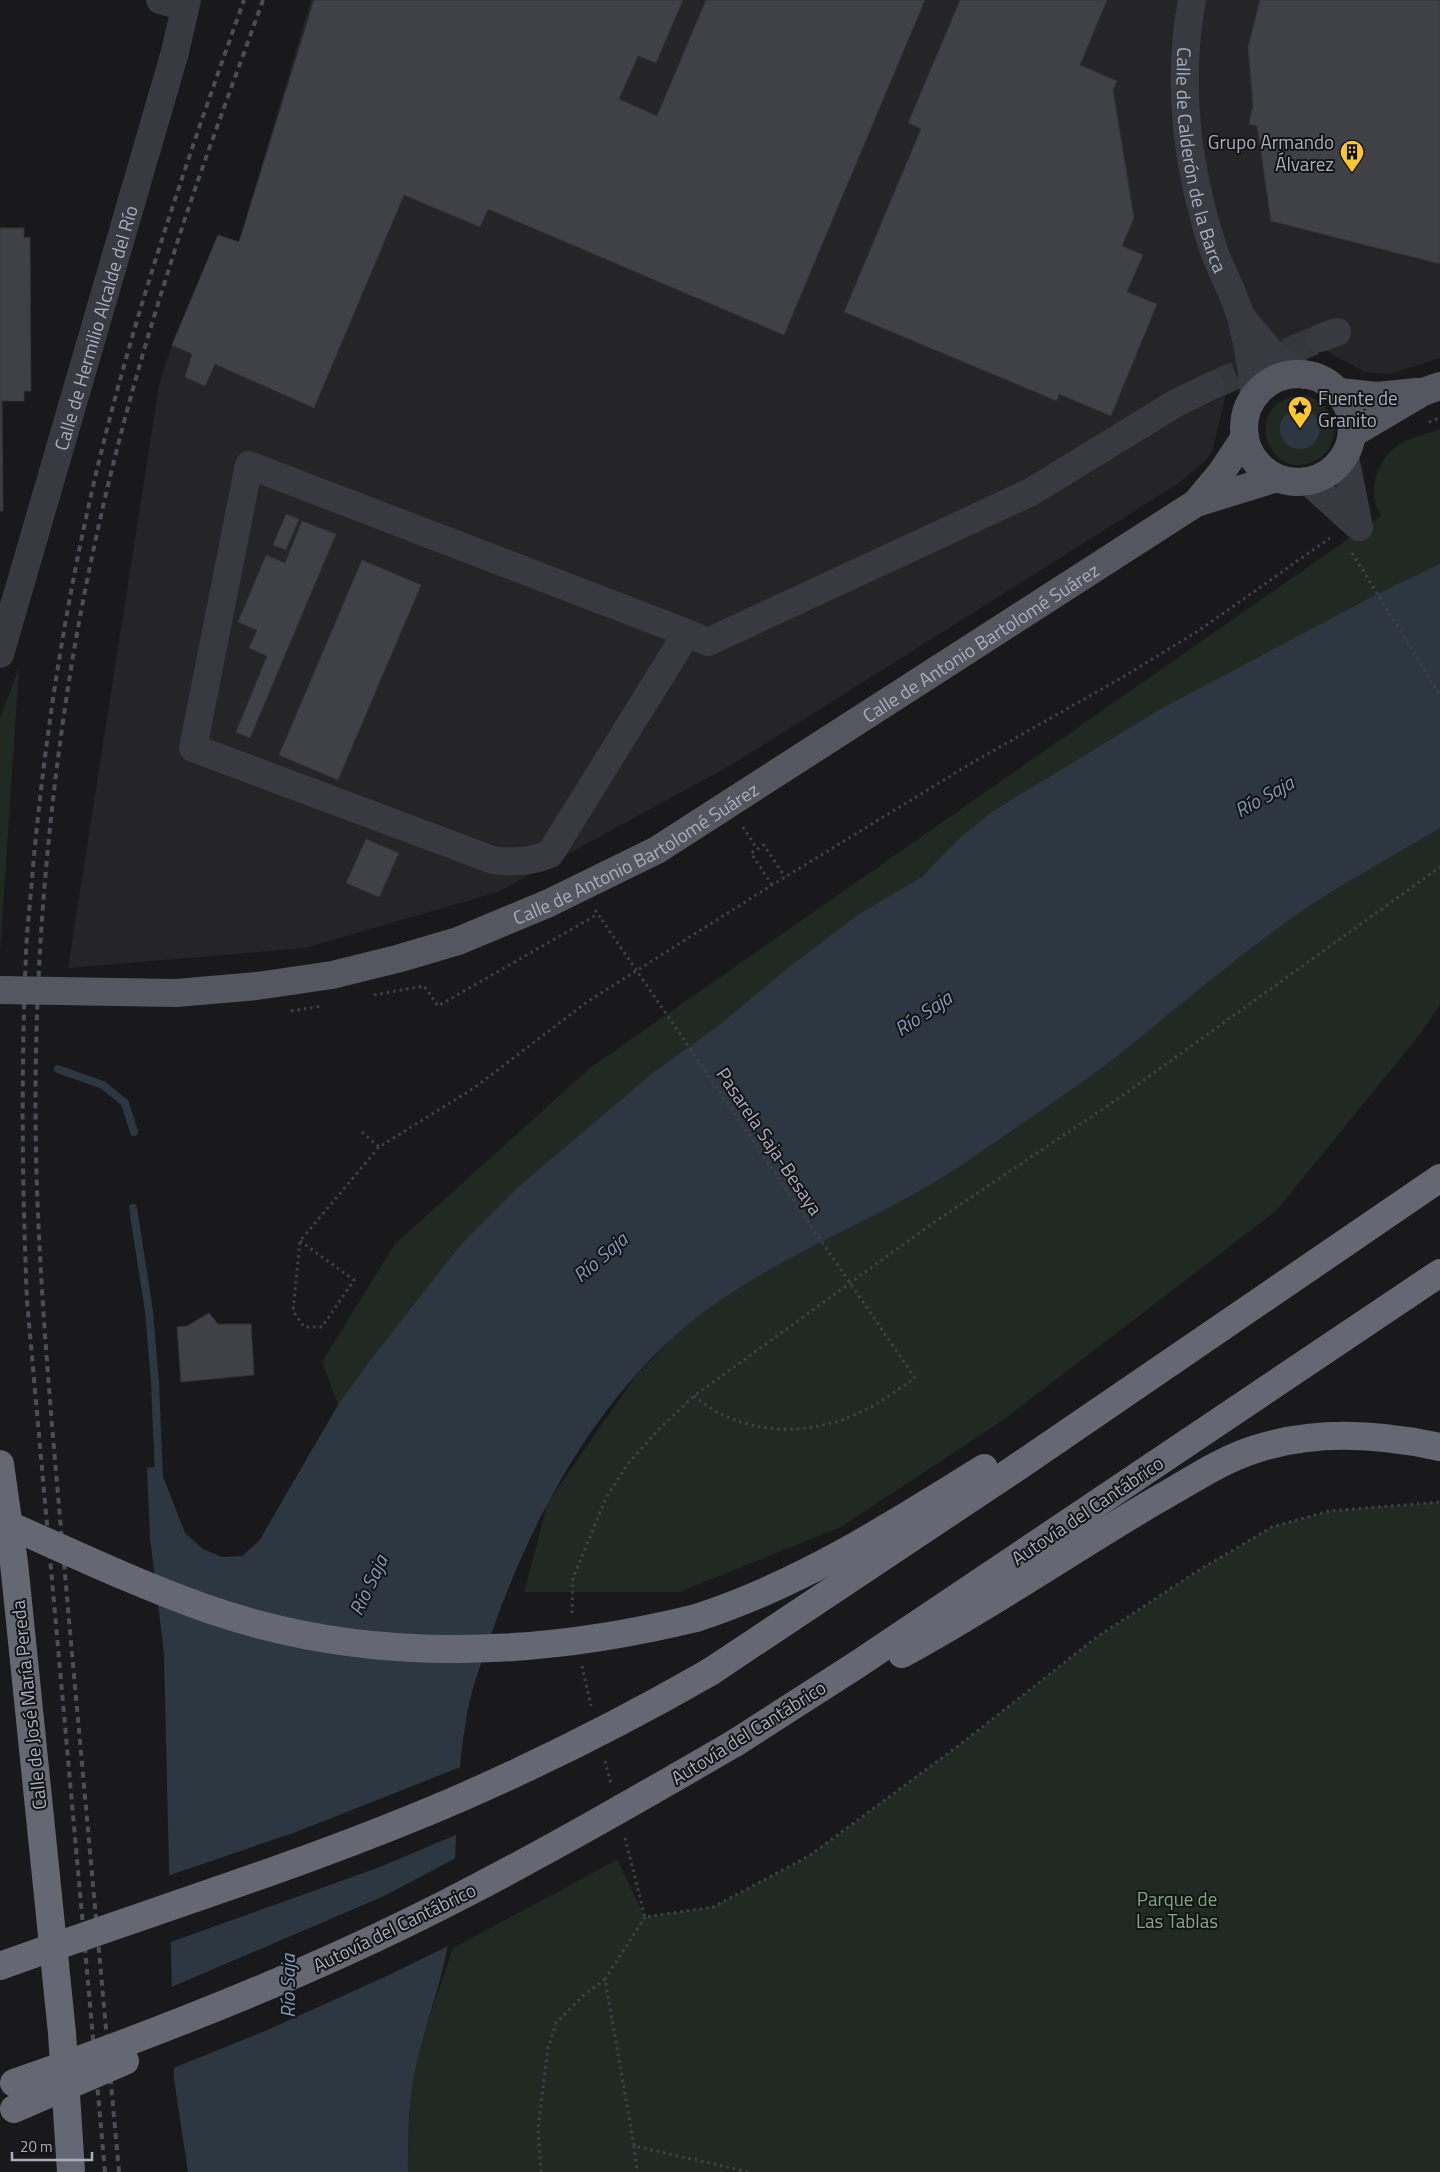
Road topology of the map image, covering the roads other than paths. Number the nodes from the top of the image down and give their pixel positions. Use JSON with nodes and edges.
{"nodes":[{"id":1,"x":1192,"y":0,"type":"edge"},
{"id":2,"x":177,"y":2,"type":"edge"},
{"id":3,"x":1241,"y":316,"type":"junction"},
{"id":4,"x":1303,"y":374,"type":"junction"},
{"id":5,"x":1211,"y":386,"type":"tunnel mouth"},
{"id":6,"x":1432,"y":389,"type":"edge"},
{"id":7,"x":1339,"y":392,"type":"junction"},
{"id":8,"x":1254,"y":396,"type":"junction"},
{"id":9,"x":1245,"y":437,"type":"junction"},
{"id":10,"x":1348,"y":446,"type":"junction"},
{"id":11,"x":1277,"y":478,"type":"junction"},
{"id":12,"x":1308,"y":481,"type":"junction"},
{"id":13,"x":1196,"y":503,"type":"junction"},
{"id":14,"x":687,"y":633,"type":"junction"},
{"id":15,"x":0,"y":654,"type":"edge"},
{"id":16,"x":0,"y":990,"type":"edge"},
{"id":17,"x":1440,"y":1178,"type":"edge"},
{"id":18,"x":1405,"y":1201,"type":"junction"},
{"id":19,"x":1440,"y":1272,"type":"edge"},
{"id":20,"x":1440,"y":1446,"type":"edge"},
{"id":21,"x":0,"y":1464,"type":"edge"},
{"id":22,"x":0,"y":1521,"type":"edge"},
{"id":23,"x":735,"y":1743,"type":"junction"},
{"id":24,"x":0,"y":1966,"type":"edge"},
{"id":25,"x":7,"y":2098,"type":"edge"},
{"id":26,"x":71,"y":2172,"type":"edge"}],
"edges":[{"from":1,"to":3,"type":"street","name":"Calle de Calderón de la Barca"},
{"from":2,"to":15,"type":"street","name":"Calle de Hermilio Alcalde del Río"},
{"from":3,"to":4,"type":"street","name":"Calle de Calderón de la Barca"},
{"from":3,"to":8,"type":"street","name":"Calle de Calderón de la Barca"},
{"from":4,"to":7,"type":"main road"},
{"from":4,"to":8,"type":"main road"},
{"from":5,"to":14,"type":"street"},
{"from":6,"to":7,"type":"main road"},
{"from":6,"to":10,"type":"main road"},
{"from":7,"to":10,"type":"main road"},
{"from":8,"to":9,"type":"main road"},
{"from":9,"to":11,"type":"main road"},
{"from":9,"to":13,"type":"main road","name":"Calle de Antonio Bartolomé Suárez"},
{"from":10,"to":12,"type":"main road"},
{"from":10,"to":12,"type":"street"},
{"from":11,"to":12,"type":"main road"},
{"from":11,"to":13,"type":"main road","name":"Calle de Antonio Bartolomé Suárez"},
{"from":13,"to":16,"type":"main road","name":"Calle de Antonio Bartolomé Suárez","bridge":true},
{"from":14,"to":14,"type":"street"},
{"from":17,"to":18,"type":"highway"},
{"from":18,"to":22,"type":"highway","bridge":true},
{"from":18,"to":24,"type":"highway","bridge":true},
{"from":19,"to":23,"type":"highway","name":"Autovía del Cantábrico"},
{"from":20,"to":23,"type":"highway"},
{"from":21,"to":26,"type":"highway","name":"Calle de José María Pereda"},
{"from":23,"to":25,"type":"highway","name":"Autovía del Cantábrico","bridge":true}]}
